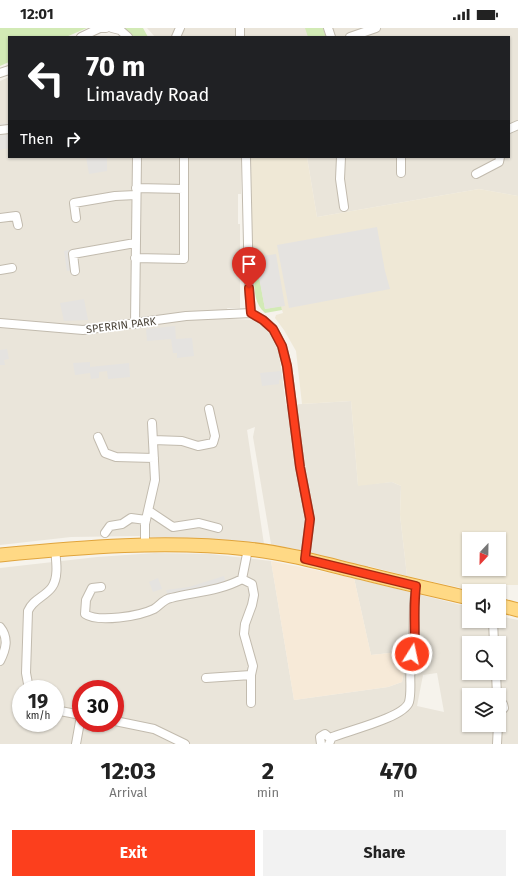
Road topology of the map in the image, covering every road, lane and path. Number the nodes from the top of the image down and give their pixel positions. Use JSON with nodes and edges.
{"nodes":[{"id":1,"x":106,"y":28,"type":"edge"},
{"id":2,"x":112,"y":28,"type":"edge"},
{"id":3,"x":376,"y":28,"type":"edge"},
{"id":4,"x":84,"y":36,"type":"edge"},
{"id":5,"x":127,"y":36,"type":"edge"},
{"id":6,"x":353,"y":36,"type":"edge"},
{"id":7,"x":137,"y":158,"type":"edge"},
{"id":8,"x":184,"y":158,"type":"edge"},
{"id":9,"x":246,"y":158,"type":"edge"},
{"id":10,"x":341,"y":158,"type":"edge"},
{"id":11,"x":401,"y":158,"type":"edge"},
{"id":12,"x":500,"y":158,"type":"edge"},
{"id":13,"x":401,"y":173,"type":"dead end"},
{"id":14,"x":476,"y":174,"type":"dead end"},
{"id":15,"x":184,"y":189,"type":"junction"},
{"id":16,"x":136,"y":192,"type":"junction"},
{"id":17,"x":344,"y":207,"type":"dead end"},
{"id":18,"x":0,"y":218,"type":"edge"},
{"id":19,"x":76,"y":218,"type":"dead end"},
{"id":20,"x":18,"y":225,"type":"dead end"},
{"id":21,"x":135,"y":243,"type":"junction"},
{"id":22,"x":135,"y":258,"type":"junction"},
{"id":23,"x":12,"y":268,"type":"dead end"},
{"id":24,"x":0,"y":270,"type":"edge"},
{"id":25,"x":75,"y":271,"type":"dead end"},
{"id":26,"x":251,"y":313,"type":"junction"},
{"id":27,"x":0,"y":323,"type":"edge"},
{"id":28,"x":135,"y":324,"type":"junction"},
{"id":29,"x":209,"y":409,"type":"dead end"},
{"id":30,"x":152,"y":423,"type":"dead end"},
{"id":31,"x":98,"y":437,"type":"dead end"},
{"id":32,"x":153,"y":440,"type":"junction"},
{"id":33,"x":154,"y":458,"type":"junction"},
{"id":34,"x":149,"y":511,"type":"junction"},
{"id":35,"x":146,"y":520,"type":"junction"},
{"id":36,"x":218,"y":528,"type":"dead end"},
{"id":37,"x":105,"y":533,"type":"dead end"},
{"id":38,"x":145,"y":546,"type":"junction"},
{"id":39,"x":55,"y":549,"type":"junction"},
{"id":40,"x":248,"y":549,"type":"junction"},
{"id":41,"x":0,"y":555,"type":"edge"},
{"id":42,"x":305,"y":559,"type":"junction"},
{"id":43,"x":242,"y":579,"type":"junction"},
{"id":44,"x":416,"y":586,"type":"junction"},
{"id":45,"x":101,"y":587,"type":"dead end"},
{"id":46,"x":462,"y":596,"type":"edge"},
{"id":47,"x":506,"y":607,"type":"edge"},
{"id":48,"x":518,"y":610,"type":"edge"},
{"id":49,"x":0,"y":627,"type":"edge"},
{"id":50,"x":0,"y":661,"type":"edge"},
{"id":51,"x":251,"y":675,"type":"junction"},
{"id":52,"x":206,"y":678,"type":"dead end"},
{"id":53,"x":27,"y":680,"type":"edge"},
{"id":54,"x":251,"y":703,"type":"dead end"},
{"id":55,"x":124,"y":723,"type":"edge"},
{"id":56,"x":78,"y":732,"type":"edge"},
{"id":57,"x":498,"y":732,"type":"edge"},
{"id":58,"x":330,"y":741,"type":"edge"},
{"id":59,"x":76,"y":744,"type":"edge"},
{"id":60,"x":185,"y":744,"type":"edge"},
{"id":61,"x":321,"y":744,"type":"edge"},
{"id":62,"x":497,"y":744,"type":"edge"}],
"edges":[{"from":1,"to":4,"type":"street"},
{"from":2,"to":5,"type":"street"},
{"from":3,"to":6,"type":"street"},
{"from":7,"to":16,"type":"street"},
{"from":8,"to":15,"type":"street"},
{"from":9,"to":26,"type":"street"},
{"from":10,"to":17,"type":"street"},
{"from":11,"to":13,"type":"street"},
{"from":12,"to":14,"type":"street"},
{"from":15,"to":16,"type":"street"},
{"from":15,"to":22,"type":"street"},
{"from":16,"to":19,"type":"street"},
{"from":16,"to":21,"type":"street"},
{"from":18,"to":20,"type":"street"},
{"from":21,"to":22,"type":"street"},
{"from":21,"to":25,"type":"street"},
{"from":22,"to":28,"type":"street"},
{"from":23,"to":24,"type":"street"},
{"from":26,"to":28,"type":"street","name":"SPERRIN PARK"},
{"from":26,"to":42,"type":"street"},
{"from":27,"to":28,"type":"street","name":"SPERRIN PARK"},
{"from":29,"to":32,"type":"street"},
{"from":30,"to":32,"type":"street"},
{"from":31,"to":33,"type":"street"},
{"from":32,"to":33,"type":"street"},
{"from":33,"to":34,"type":"street"},
{"from":34,"to":35,"type":"street"},
{"from":34,"to":36,"type":"street"},
{"from":35,"to":37,"type":"street"},
{"from":35,"to":38,"type":"street"},
{"from":38,"to":39,"type":"highway"},
{"from":38,"to":40,"type":"highway"},
{"from":39,"to":41,"type":"highway"},
{"from":39,"to":53,"type":"street"},
{"from":40,"to":42,"type":"highway"},
{"from":40,"to":43,"type":"street"},
{"from":42,"to":44,"type":"highway"},
{"from":43,"to":45,"type":"street"},
{"from":43,"to":51,"type":"street"},
{"from":44,"to":46,"type":"highway"},
{"from":44,"to":58,"type":"street"},
{"from":47,"to":48,"type":"highway"},
{"from":49,"to":50,"type":"street"},
{"from":51,"to":52,"type":"street"},
{"from":51,"to":54,"type":"street"},
{"from":55,"to":60,"type":"street"},
{"from":56,"to":59,"type":"street"},
{"from":57,"to":62,"type":"street"},
{"from":58,"to":61,"type":"street"}]}
